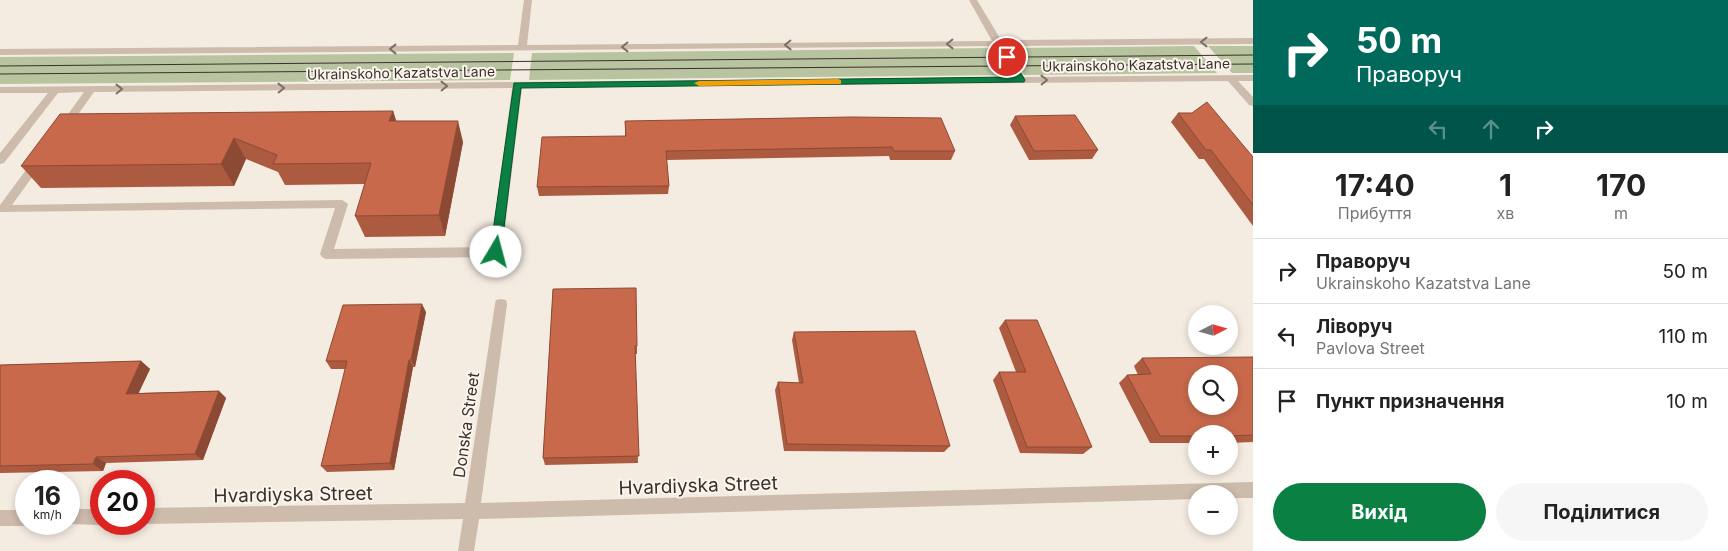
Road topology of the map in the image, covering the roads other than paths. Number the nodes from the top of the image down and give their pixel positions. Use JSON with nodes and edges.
{"nodes":[{"id":1,"x":528,"y":0,"type":"edge"},
{"id":2,"x":973,"y":0,"type":"edge"},
{"id":3,"x":1253,"y":41,"type":"edge"},
{"id":4,"x":999,"y":44,"type":"junction"},
{"id":5,"x":522,"y":48,"type":"junction"},
{"id":6,"x":0,"y":52,"type":"edge"},
{"id":7,"x":1230,"y":78,"type":"junction"},
{"id":8,"x":1253,"y":78,"type":"edge"},
{"id":9,"x":1020,"y":80,"type":"junction"},
{"id":10,"x":517,"y":85,"type":"junction"},
{"id":11,"x":0,"y":90,"type":"edge"},
{"id":12,"x":56,"y":90,"type":"junction"},
{"id":13,"x":91,"y":90,"type":"junction"},
{"id":14,"x":1253,"y":103,"type":"edge"},
{"id":15,"x":56,"y":137,"type":"edge"},
{"id":16,"x":44,"y":153,"type":"edge"},
{"id":17,"x":0,"y":160,"type":"edge"},
{"id":18,"x":502,"y":304,"type":"dead end"},
{"id":19,"x":1253,"y":490,"type":"edge"},
{"id":20,"x":471,"y":511,"type":"junction"},
{"id":21,"x":155,"y":516,"type":"edge"},
{"id":22,"x":0,"y":518,"type":"edge"},
{"id":23,"x":15,"y":518,"type":"edge"},
{"id":24,"x":466,"y":551,"type":"edge"}],
"edges":[{"from":1,"to":5,"type":"street"},
{"from":2,"to":4,"type":"street"},
{"from":3,"to":4,"type":"street","name":"Ukrainskoho Kazatstva Lane","one_way":true},
{"from":4,"to":5,"type":"street","name":"Ukrainskoho Kazatstva Lane","one_way":true},
{"from":4,"to":9,"type":"street"},
{"from":5,"to":6,"type":"street","name":"Ukrainskoho Kazatstva Lane","one_way":true},
{"from":7,"to":8,"type":"street","name":"Ukrainskoho Kazatstva Lane"},
{"from":9,"to":7,"type":"street","name":"Ukrainskoho Kazatstva Lane","one_way":true},
{"from":7,"to":14,"type":"street"},
{"from":9,"to":10,"type":"street","name":"Ukrainskoho Kazatstva Lane"},
{"from":13,"to":10,"type":"street","name":"Ukrainskoho Kazatstva Lane","one_way":true},
{"from":10,"to":16,"type":"street"},
{"from":11,"to":12,"type":"street","name":"Ukrainskoho Kazatstva Lane"},
{"from":12,"to":13,"type":"street","name":"Ukrainskoho Kazatstva Lane"},
{"from":12,"to":17,"type":"street"},
{"from":13,"to":15,"type":"street"},
{"from":18,"to":20,"type":"street","name":"Donska Street"},
{"from":19,"to":20,"type":"street","name":"Hvardiyska Street"},
{"from":20,"to":21,"type":"street","name":"Hvardiyska Street"},
{"from":20,"to":24,"type":"street","name":"Donska Street"},
{"from":22,"to":23,"type":"street"}]}
